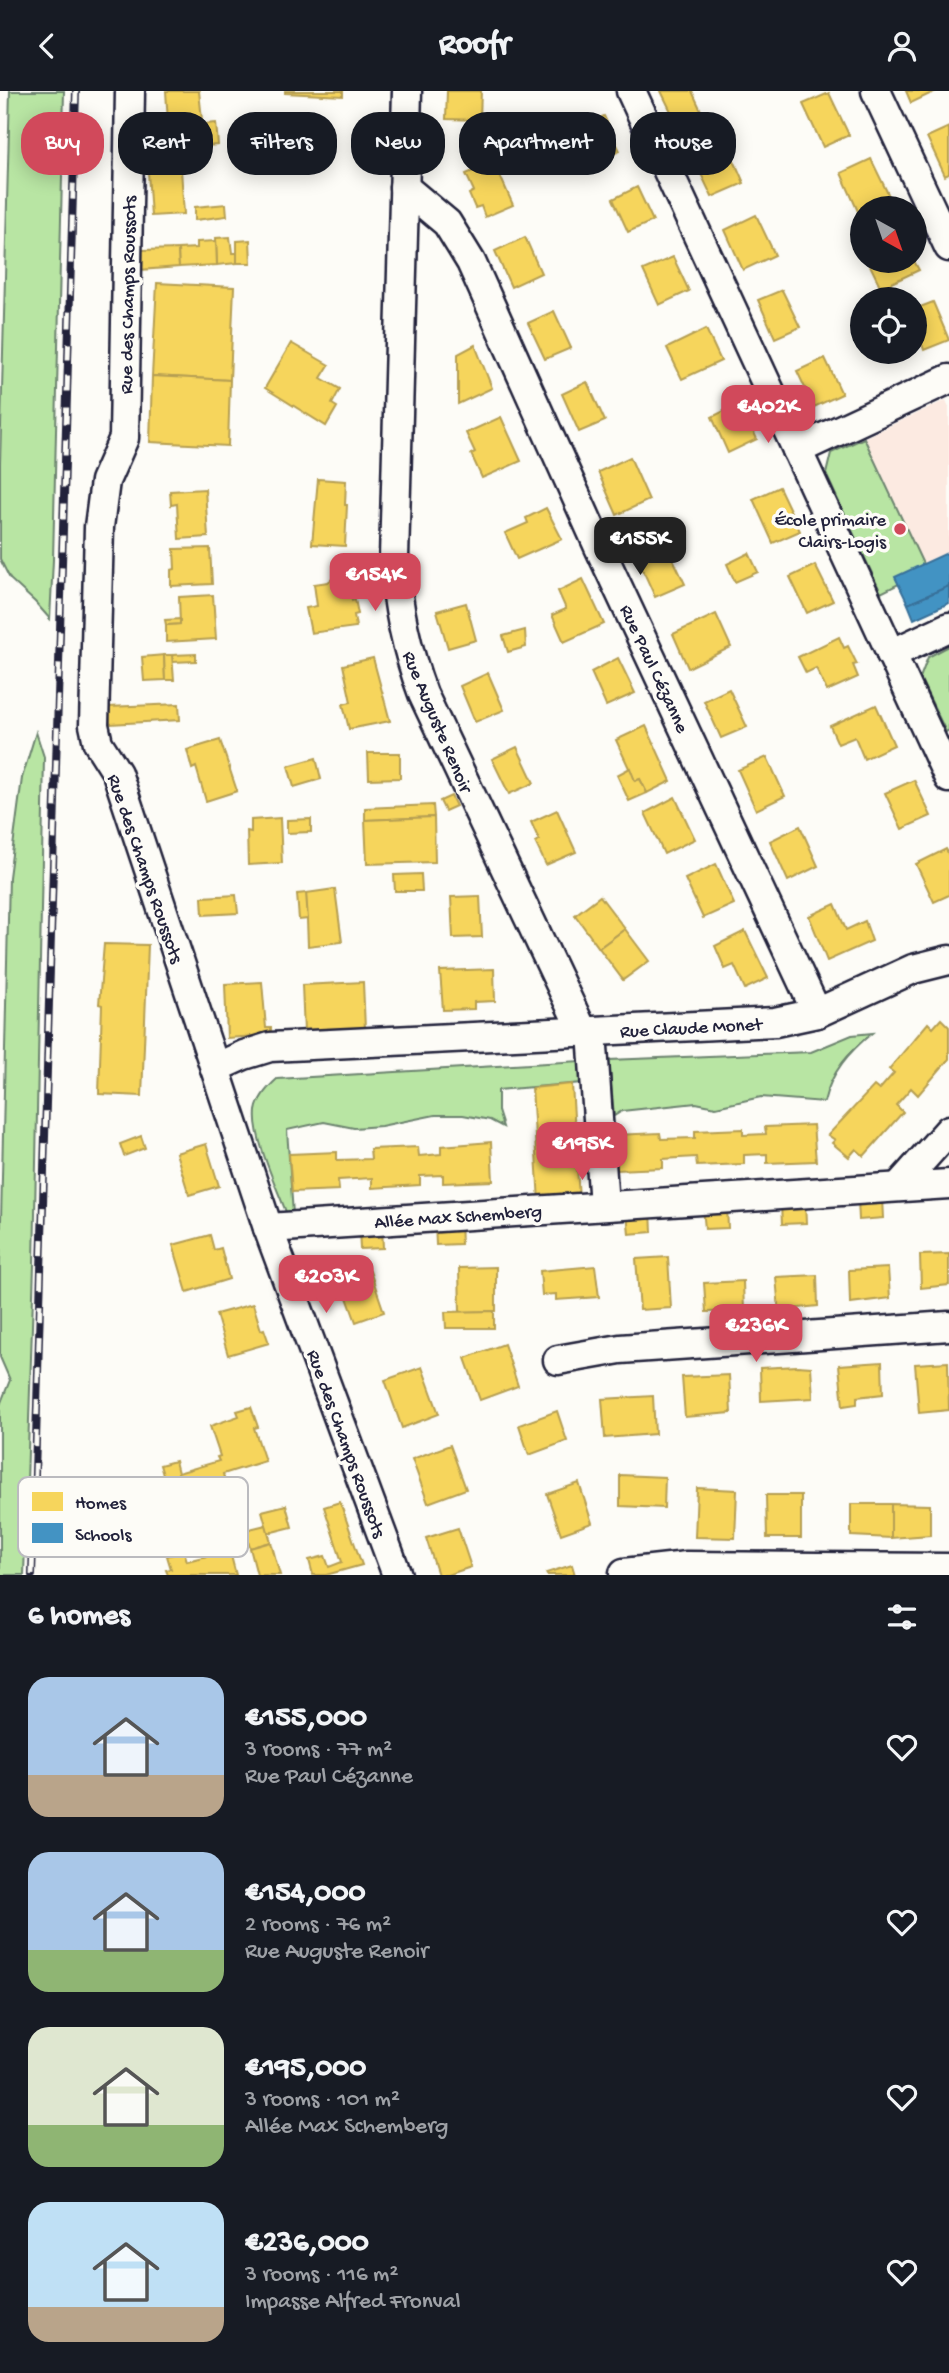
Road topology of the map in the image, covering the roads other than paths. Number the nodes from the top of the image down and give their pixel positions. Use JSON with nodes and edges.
{"nodes":[{"id":1,"x":130,"y":91,"type":"edge"},
{"id":2,"x":407,"y":91,"type":"edge"},
{"id":3,"x":631,"y":91,"type":"edge"},
{"id":4,"x":876,"y":91,"type":"edge"},
{"id":5,"x":404,"y":187,"type":"junction"},
{"id":6,"x":949,"y":247,"type":"edge"},
{"id":7,"x":949,"y":379,"type":"edge"},
{"id":8,"x":797,"y":450,"type":"junction"},
{"id":9,"x":949,"y":627,"type":"edge"},
{"id":10,"x":891,"y":654,"type":"junction"},
{"id":11,"x":949,"y":778,"type":"edge"},
{"id":12,"x":949,"y":960,"type":"edge"},
{"id":13,"x":817,"y":1013,"type":"junction"},
{"id":14,"x":587,"y":1032,"type":"junction"},
{"id":15,"x":215,"y":1068,"type":"junction"},
{"id":16,"x":949,"y":1130,"type":"edge"},
{"id":17,"x":949,"y":1184,"type":"edge"},
{"id":18,"x":899,"y":1186,"type":"junction"},
{"id":19,"x":604,"y":1206,"type":"junction"},
{"id":20,"x":268,"y":1228,"type":"junction"},
{"id":21,"x":949,"y":1327,"type":"edge"},
{"id":22,"x":558,"y":1360,"type":"dead end"},
{"id":23,"x":949,"y":1568,"type":"edge"},
{"id":24,"x":624,"y":1573,"type":"dead end"},
{"id":25,"x":397,"y":1575,"type":"edge"}],
"edges":[{"from":1,"to":15,"type":"street","name":"Rue des Champs Roussots"},
{"from":2,"to":5,"type":"street","name":"Rue Auguste Renoir"},
{"from":3,"to":8,"type":"street"},
{"from":4,"to":6,"type":"street"},
{"from":5,"to":13,"type":"street","name":"Rue Paul Cézanne"},
{"from":5,"to":14,"type":"street","name":"Rue Auguste Renoir"},
{"from":7,"to":8,"type":"street"},
{"from":8,"to":10,"type":"street"},
{"from":9,"to":10,"type":"street"},
{"from":10,"to":11,"type":"street"},
{"from":12,"to":13,"type":"street","name":"Rue Claude Monet"},
{"from":13,"to":14,"type":"street","name":"Rue Claude Monet"},
{"from":14,"to":15,"type":"street","name":"Rue Claude Monet"},
{"from":14,"to":19,"type":"street"},
{"from":15,"to":20,"type":"street","name":"Rue des Champs Roussots"},
{"from":16,"to":18,"type":"street"},
{"from":17,"to":18,"type":"street","name":"Allée Max Schemberg"},
{"from":18,"to":19,"type":"street","name":"Allée Max Schemberg"},
{"from":19,"to":20,"type":"street","name":"Allée Max Schemberg"},
{"from":20,"to":25,"type":"street","name":"Rue des Champs Roussots"},
{"from":21,"to":22,"type":"street"},
{"from":23,"to":24,"type":"street"}]}
